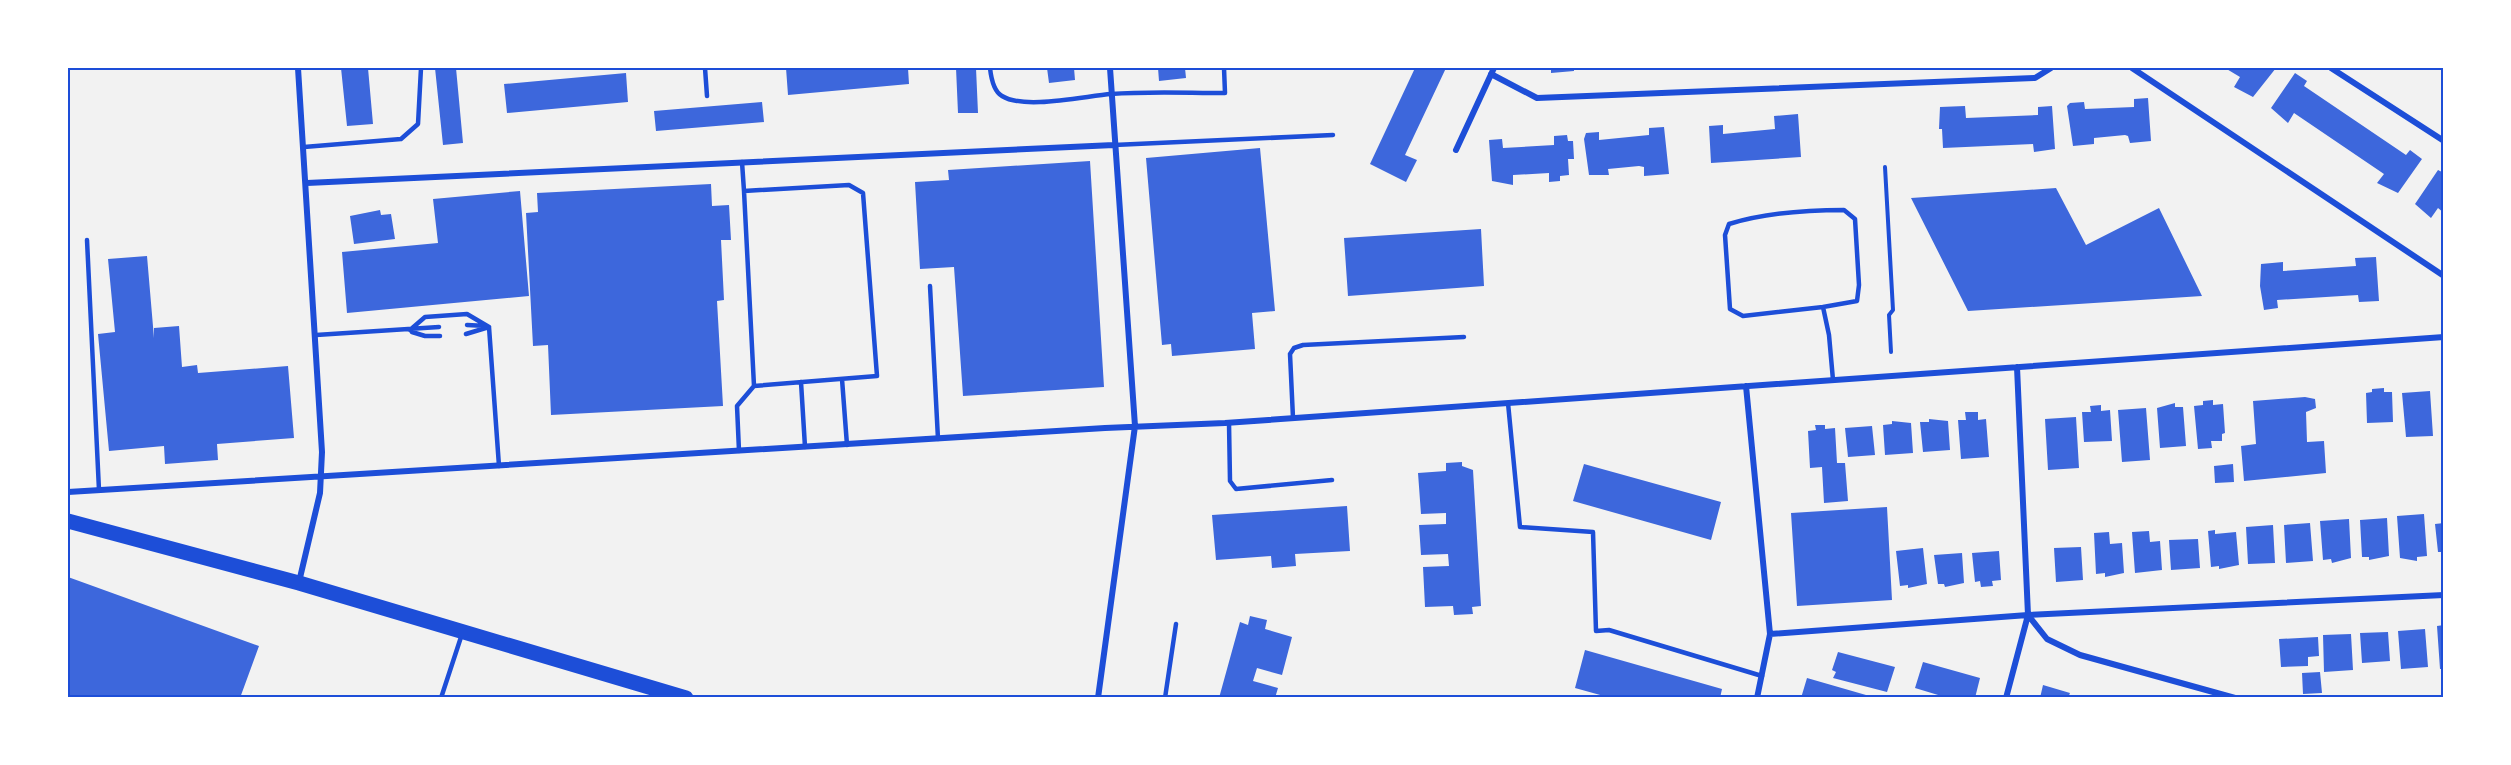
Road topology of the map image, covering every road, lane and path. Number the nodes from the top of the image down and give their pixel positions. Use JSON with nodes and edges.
{"nodes":[{"id":1,"x":298,"y":68,"type":"edge"},
{"id":2,"x":421,"y":68,"type":"edge"},
{"id":3,"x":705,"y":68,"type":"edge"},
{"id":4,"x":990,"y":68,"type":"edge"},
{"id":5,"x":1110,"y":68,"type":"edge"},
{"id":6,"x":1224,"y":68,"type":"edge"},
{"id":7,"x":1494,"y":68,"type":"edge"},
{"id":8,"x":2051,"y":68,"type":"edge"},
{"id":9,"x":2132,"y":68,"type":"edge"},
{"id":10,"x":2331,"y":68,"type":"edge"},
{"id":11,"x":1491,"y":74,"type":"junction"},
{"id":12,"x":1112,"y":94,"type":"junction"},
{"id":13,"x":707,"y":96,"type":"dead end"},
{"id":14,"x":1333,"y":135,"type":"dead end"},
{"id":15,"x":2444,"y":141,"type":"edge"},
{"id":16,"x":1114,"y":144,"type":"junction"},
{"id":17,"x":304,"y":147,"type":"junction"},
{"id":18,"x":1456,"y":150,"type":"dead end"},
{"id":19,"x":742,"y":162,"type":"junction"},
{"id":20,"x":1885,"y":167,"type":"dead end"},
{"id":21,"x":307,"y":183,"type":"junction"},
{"id":22,"x":744,"y":191,"type":"junction"},
{"id":23,"x":87,"y":240,"type":"dead end"},
{"id":24,"x":2444,"y":276,"type":"edge"},
{"id":25,"x":930,"y":286,"type":"dead end"},
{"id":26,"x":1823,"y":307,"type":"junction"},
{"id":27,"x":466,"y":325,"type":"dead end"},
{"id":28,"x":439,"y":327,"type":"dead end"},
{"id":29,"x":489,"y":327,"type":"junction"},
{"id":30,"x":409,"y":331,"type":"junction"},
{"id":31,"x":466,"y":334,"type":"dead end"},
{"id":32,"x":316,"y":335,"type":"junction"},
{"id":33,"x":440,"y":336,"type":"dead end"},
{"id":34,"x":1464,"y":337,"type":"dead end"},
{"id":35,"x":2444,"y":337,"type":"edge"},
{"id":36,"x":1892,"y":352,"type":"dead end"},
{"id":37,"x":2017,"y":367,"type":"junction"},
{"id":38,"x":842,"y":379,"type":"junction"},
{"id":39,"x":1833,"y":380,"type":"junction"},
{"id":40,"x":801,"y":382,"type":"junction"},
{"id":41,"x":754,"y":386,"type":"junction"},
{"id":42,"x":1746,"y":386,"type":"junction"},
{"id":43,"x":1508,"y":403,"type":"junction"},
{"id":44,"x":1293,"y":418,"type":"junction"},
{"id":45,"x":1227,"y":423,"type":"junction"},
{"id":46,"x":1135,"y":426,"type":"junction"},
{"id":47,"x":938,"y":439,"type":"junction"},
{"id":48,"x":848,"y":445,"type":"junction"},
{"id":49,"x":805,"y":447,"type":"junction"},
{"id":50,"x":739,"y":451,"type":"junction"},
{"id":51,"x":499,"y":466,"type":"junction"},
{"id":52,"x":322,"y":477,"type":"junction"},
{"id":53,"x":1332,"y":480,"type":"dead end"},
{"id":54,"x":99,"y":490,"type":"junction"},
{"id":55,"x":68,"y":492,"type":"edge"},
{"id":56,"x":68,"y":521,"type":"edge"},
{"id":57,"x":299,"y":583,"type":"junction"},
{"id":58,"x":2444,"y":595,"type":"edge"},
{"id":59,"x":2028,"y":615,"type":"junction"},
{"id":60,"x":1176,"y":624,"type":"dead end"},
{"id":61,"x":462,"y":632,"type":"junction"},
{"id":62,"x":1770,"y":634,"type":"junction"},
{"id":63,"x":1762,"y":676,"type":"junction"},
{"id":64,"x":650,"y":693,"type":"edge"},
{"id":65,"x":441,"y":698,"type":"edge"},
{"id":66,"x":686,"y":698,"type":"edge"},
{"id":67,"x":1098,"y":698,"type":"edge"},
{"id":68,"x":1165,"y":698,"type":"edge"},
{"id":69,"x":1756,"y":698,"type":"edge"},
{"id":70,"x":2006,"y":698,"type":"edge"},
{"id":71,"x":2235,"y":698,"type":"edge"}],
"edges":[{"from":1,"to":17,"type":"street"},
{"from":2,"to":17,"type":"lane"},
{"from":3,"to":13,"type":"lane"},
{"from":4,"to":12,"type":"lane"},
{"from":5,"to":12,"type":"street"},
{"from":6,"to":12,"type":"lane"},
{"from":7,"to":11,"type":"street"},
{"from":8,"to":11,"type":"street"},
{"from":9,"to":24,"type":"street"},
{"from":10,"to":15,"type":"street"},
{"from":11,"to":18,"type":"street"},
{"from":12,"to":16,"type":"street"},
{"from":14,"to":16,"type":"lane"},
{"from":16,"to":19,"type":"street"},
{"from":16,"to":46,"type":"street"},
{"from":17,"to":21,"type":"street"},
{"from":19,"to":21,"type":"street"},
{"from":19,"to":22,"type":"lane"},
{"from":20,"to":36,"type":"path"},
{"from":21,"to":32,"type":"street"},
{"from":22,"to":38,"type":"lane"},
{"from":22,"to":41,"type":"lane"},
{"from":23,"to":54,"type":"lane"},
{"from":25,"to":47,"type":"lane"},
{"from":26,"to":26,"type":"lane"},
{"from":26,"to":39,"type":"lane"},
{"from":27,"to":29,"type":"lane"},
{"from":28,"to":30,"type":"lane"},
{"from":29,"to":30,"type":"lane"},
{"from":29,"to":31,"type":"lane"},
{"from":29,"to":51,"type":"lane"},
{"from":30,"to":32,"type":"lane"},
{"from":30,"to":33,"type":"lane"},
{"from":32,"to":52,"type":"street"},
{"from":34,"to":44,"type":"lane"},
{"from":35,"to":37,"type":"street"},
{"from":37,"to":39,"type":"street"},
{"from":37,"to":59,"type":"street"},
{"from":38,"to":40,"type":"lane"},
{"from":38,"to":48,"type":"lane"},
{"from":39,"to":42,"type":"street"},
{"from":40,"to":41,"type":"lane"},
{"from":40,"to":49,"type":"lane"},
{"from":41,"to":50,"type":"lane"},
{"from":42,"to":43,"type":"street"},
{"from":42,"to":62,"type":"street"},
{"from":43,"to":44,"type":"street"},
{"from":43,"to":63,"type":"lane"},
{"from":44,"to":45,"type":"street"},
{"from":45,"to":46,"type":"street"},
{"from":45,"to":53,"type":"lane"},
{"from":46,"to":47,"type":"street"},
{"from":46,"to":67,"type":"street"},
{"from":47,"to":48,"type":"street"},
{"from":48,"to":49,"type":"street"},
{"from":49,"to":50,"type":"street"},
{"from":50,"to":51,"type":"street"},
{"from":51,"to":52,"type":"street"},
{"from":52,"to":54,"type":"street"},
{"from":52,"to":57,"type":"street"},
{"from":54,"to":55,"type":"street"},
{"from":56,"to":57,"type":"main road"},
{"from":57,"to":61,"type":"main road"},
{"from":58,"to":59,"type":"street"},
{"from":59,"to":62,"type":"street"},
{"from":59,"to":70,"type":"street"},
{"from":59,"to":71,"type":"street"},
{"from":60,"to":68,"type":"lane"},
{"from":61,"to":64,"type":"main road"},
{"from":61,"to":65,"type":"lane"},
{"from":62,"to":63,"type":"street"},
{"from":63,"to":69,"type":"street"},
{"from":64,"to":66,"type":"main road"}]}
